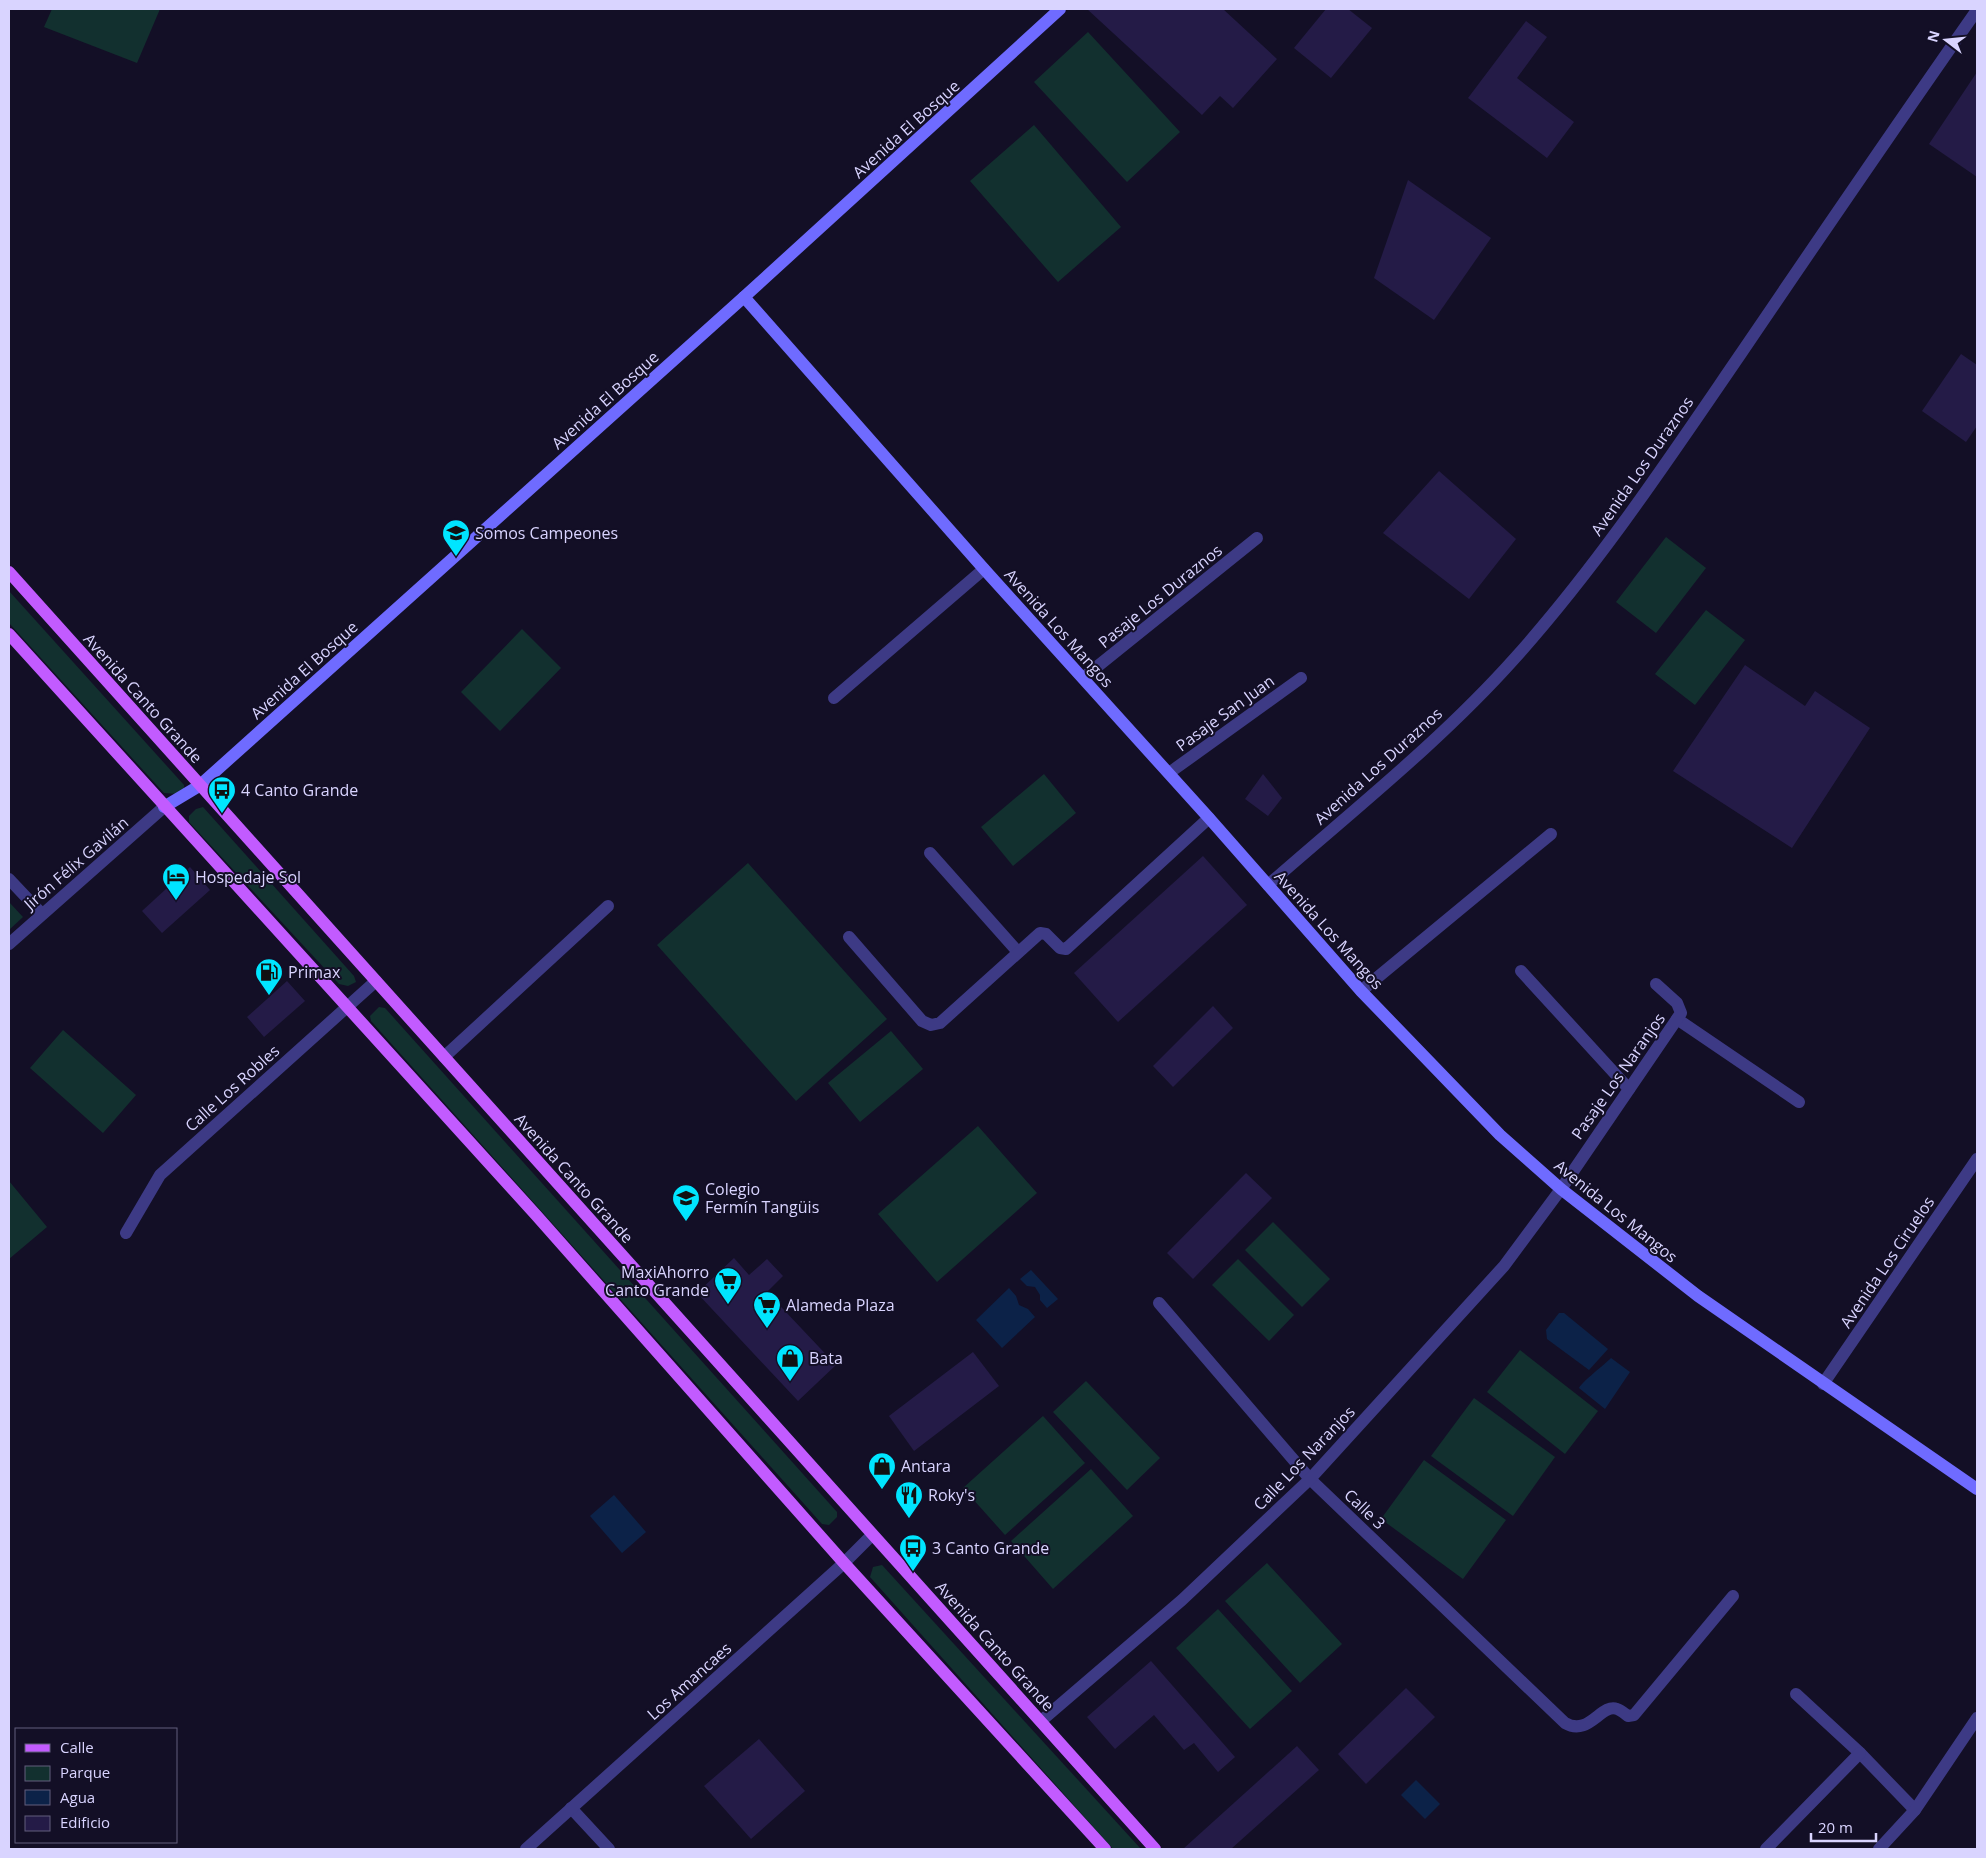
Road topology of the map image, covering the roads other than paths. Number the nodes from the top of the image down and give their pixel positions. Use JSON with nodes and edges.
{"nodes":[{"id":1,"x":1060,"y":9,"type":"edge"},
{"id":2,"x":1977,"y":10,"type":"edge"},
{"id":3,"x":744,"y":297,"type":"junction"},
{"id":4,"x":1257,"y":538,"type":"dead end"},
{"id":5,"x":984,"y":569,"type":"junction"},
{"id":6,"x":9,"y":572,"type":"edge"},
{"id":7,"x":9,"y":634,"type":"edge"},
{"id":8,"x":1083,"y":678,"type":"junction"},
{"id":9,"x":1301,"y":678,"type":"dead end"},
{"id":10,"x":834,"y":698,"type":"dead end"},
{"id":11,"x":1169,"y":773,"type":"junction"},
{"id":12,"x":199,"y":786,"type":"junction"},
{"id":13,"x":164,"y":807,"type":"junction"},
{"id":14,"x":1209,"y":818,"type":"junction"},
{"id":15,"x":1551,"y":834,"type":"dead end"},
{"id":16,"x":930,"y":853,"type":"dead end"},
{"id":17,"x":9,"y":879,"type":"edge"},
{"id":18,"x":1268,"y":885,"type":"junction"},
{"id":19,"x":608,"y":906,"type":"dead end"},
{"id":20,"x":42,"y":914,"type":"junction"},
{"id":21,"x":849,"y":937,"type":"dead end"},
{"id":22,"x":9,"y":944,"type":"edge"},
{"id":23,"x":1018,"y":952,"type":"junction"},
{"id":24,"x":1521,"y":971,"type":"dead end"},
{"id":25,"x":376,"y":981,"type":"junction"},
{"id":26,"x":1656,"y":984,"type":"dead end"},
{"id":27,"x":1360,"y":991,"type":"junction"},
{"id":28,"x":347,"y":1006,"type":"junction"},
{"id":29,"x":1677,"y":1019,"type":"junction"},
{"id":30,"x":444,"y":1057,"type":"junction"},
{"id":31,"x":1629,"y":1089,"type":"junction"},
{"id":32,"x":1800,"y":1102,"type":"dead end"},
{"id":33,"x":1977,"y":1159,"type":"edge"},
{"id":34,"x":1561,"y":1190,"type":"junction"},
{"id":35,"x":126,"y":1233,"type":"dead end"},
{"id":36,"x":1159,"y":1303,"type":"dead end"},
{"id":37,"x":1823,"y":1384,"type":"junction"},
{"id":38,"x":1310,"y":1479,"type":"junction"},
{"id":39,"x":1977,"y":1489,"type":"edge"},
{"id":40,"x":872,"y":1535,"type":"junction"},
{"id":41,"x":844,"y":1563,"type":"junction"},
{"id":42,"x":1732,"y":1596,"type":"dead end"},
{"id":43,"x":1796,"y":1694,"type":"dead end"},
{"id":44,"x":1977,"y":1718,"type":"edge"},
{"id":45,"x":1041,"y":1721,"type":"junction"},
{"id":46,"x":1860,"y":1753,"type":"junction"},
{"id":47,"x":571,"y":1808,"type":"junction"},
{"id":48,"x":1915,"y":1810,"type":"junction"},
{"id":49,"x":526,"y":1849,"type":"edge"},
{"id":50,"x":609,"y":1849,"type":"edge"},
{"id":51,"x":1105,"y":1849,"type":"edge"},
{"id":52,"x":1155,"y":1849,"type":"edge"},
{"id":53,"x":1766,"y":1849,"type":"edge"},
{"id":54,"x":1879,"y":1849,"type":"edge"}],
"edges":[{"from":1,"to":3,"type":"street","name":"Avenida El Bosque"},
{"from":2,"to":18,"type":"street","name":"Avenida Los Duraznos"},
{"from":3,"to":5,"type":"street","name":"Avenida Los Mangos"},
{"from":3,"to":12,"type":"street","name":"Avenida El Bosque"},
{"from":4,"to":8,"type":"street","name":"Pasaje Los Duraznos"},
{"from":5,"to":8,"type":"street","name":"Avenida Los Mangos"},
{"from":5,"to":10,"type":"street"},
{"from":6,"to":12,"type":"main road","name":"Avenida Canto Grande"},
{"from":7,"to":13,"type":"main road"},
{"from":8,"to":11,"type":"street","name":"Avenida Los Mangos"},
{"from":9,"to":11,"type":"street","name":"Pasaje San Juan"},
{"from":11,"to":14,"type":"street","name":"Avenida Los Mangos"},
{"from":12,"to":13,"type":"street","name":"Avenida El Bosque"},
{"from":12,"to":25,"type":"main road","name":"Avenida Canto Grande"},
{"from":13,"to":20,"type":"street","name":"Jirón Félix Gavilán"},
{"from":13,"to":28,"type":"main road"},
{"from":14,"to":18,"type":"street","name":"Avenida Los Mangos"},
{"from":14,"to":23,"type":"street"},
{"from":15,"to":27,"type":"street"},
{"from":16,"to":23,"type":"street"},
{"from":17,"to":20,"type":"street"},
{"from":18,"to":27,"type":"street","name":"Avenida Los Mangos"},
{"from":19,"to":30,"type":"street"},
{"from":20,"to":22,"type":"street","name":"Jirón Félix Gavilán"},
{"from":21,"to":23,"type":"street"},
{"from":24,"to":31,"type":"street"},
{"from":25,"to":28,"type":"street","name":"Calle Los Robles"},
{"from":25,"to":30,"type":"main road","name":"Avenida Canto Grande"},
{"from":26,"to":29,"type":"street","name":"Pasaje Los Naranjos"},
{"from":27,"to":34,"type":"street","name":"Avenida Los Mangos"},
{"from":28,"to":35,"type":"street","name":"Calle Los Robles"},
{"from":28,"to":41,"type":"main road"},
{"from":29,"to":31,"type":"street","name":"Pasaje Los Naranjos"},
{"from":29,"to":32,"type":"street"},
{"from":30,"to":40,"type":"main road","name":"Avenida Canto Grande"},
{"from":31,"to":34,"type":"street","name":"Pasaje Los Naranjos"},
{"from":33,"to":37,"type":"street","name":"Avenida Los Ciruelos"},
{"from":34,"to":37,"type":"street","name":"Avenida Los Mangos"},
{"from":34,"to":38,"type":"street","name":"Calle Los Naranjos"},
{"from":36,"to":38,"type":"street","name":"Calle 3"},
{"from":37,"to":39,"type":"street","name":"Avenida Los Mangos"},
{"from":38,"to":42,"type":"street","name":"Calle 3"},
{"from":38,"to":45,"type":"street","name":"Calle Los Naranjos"},
{"from":40,"to":41,"type":"street","name":"Los Amancaes"},
{"from":40,"to":45,"type":"main road","name":"Avenida Canto Grande"},
{"from":41,"to":47,"type":"street","name":"Los Amancaes"},
{"from":41,"to":51,"type":"main road"},
{"from":43,"to":46,"type":"street"},
{"from":44,"to":48,"type":"street"},
{"from":45,"to":52,"type":"main road","name":"Avenida Canto Grande"},
{"from":46,"to":48,"type":"street"},
{"from":46,"to":53,"type":"street"},
{"from":47,"to":49,"type":"street","name":"Los Amancaes"},
{"from":47,"to":50,"type":"street"},
{"from":48,"to":54,"type":"street"}]}
